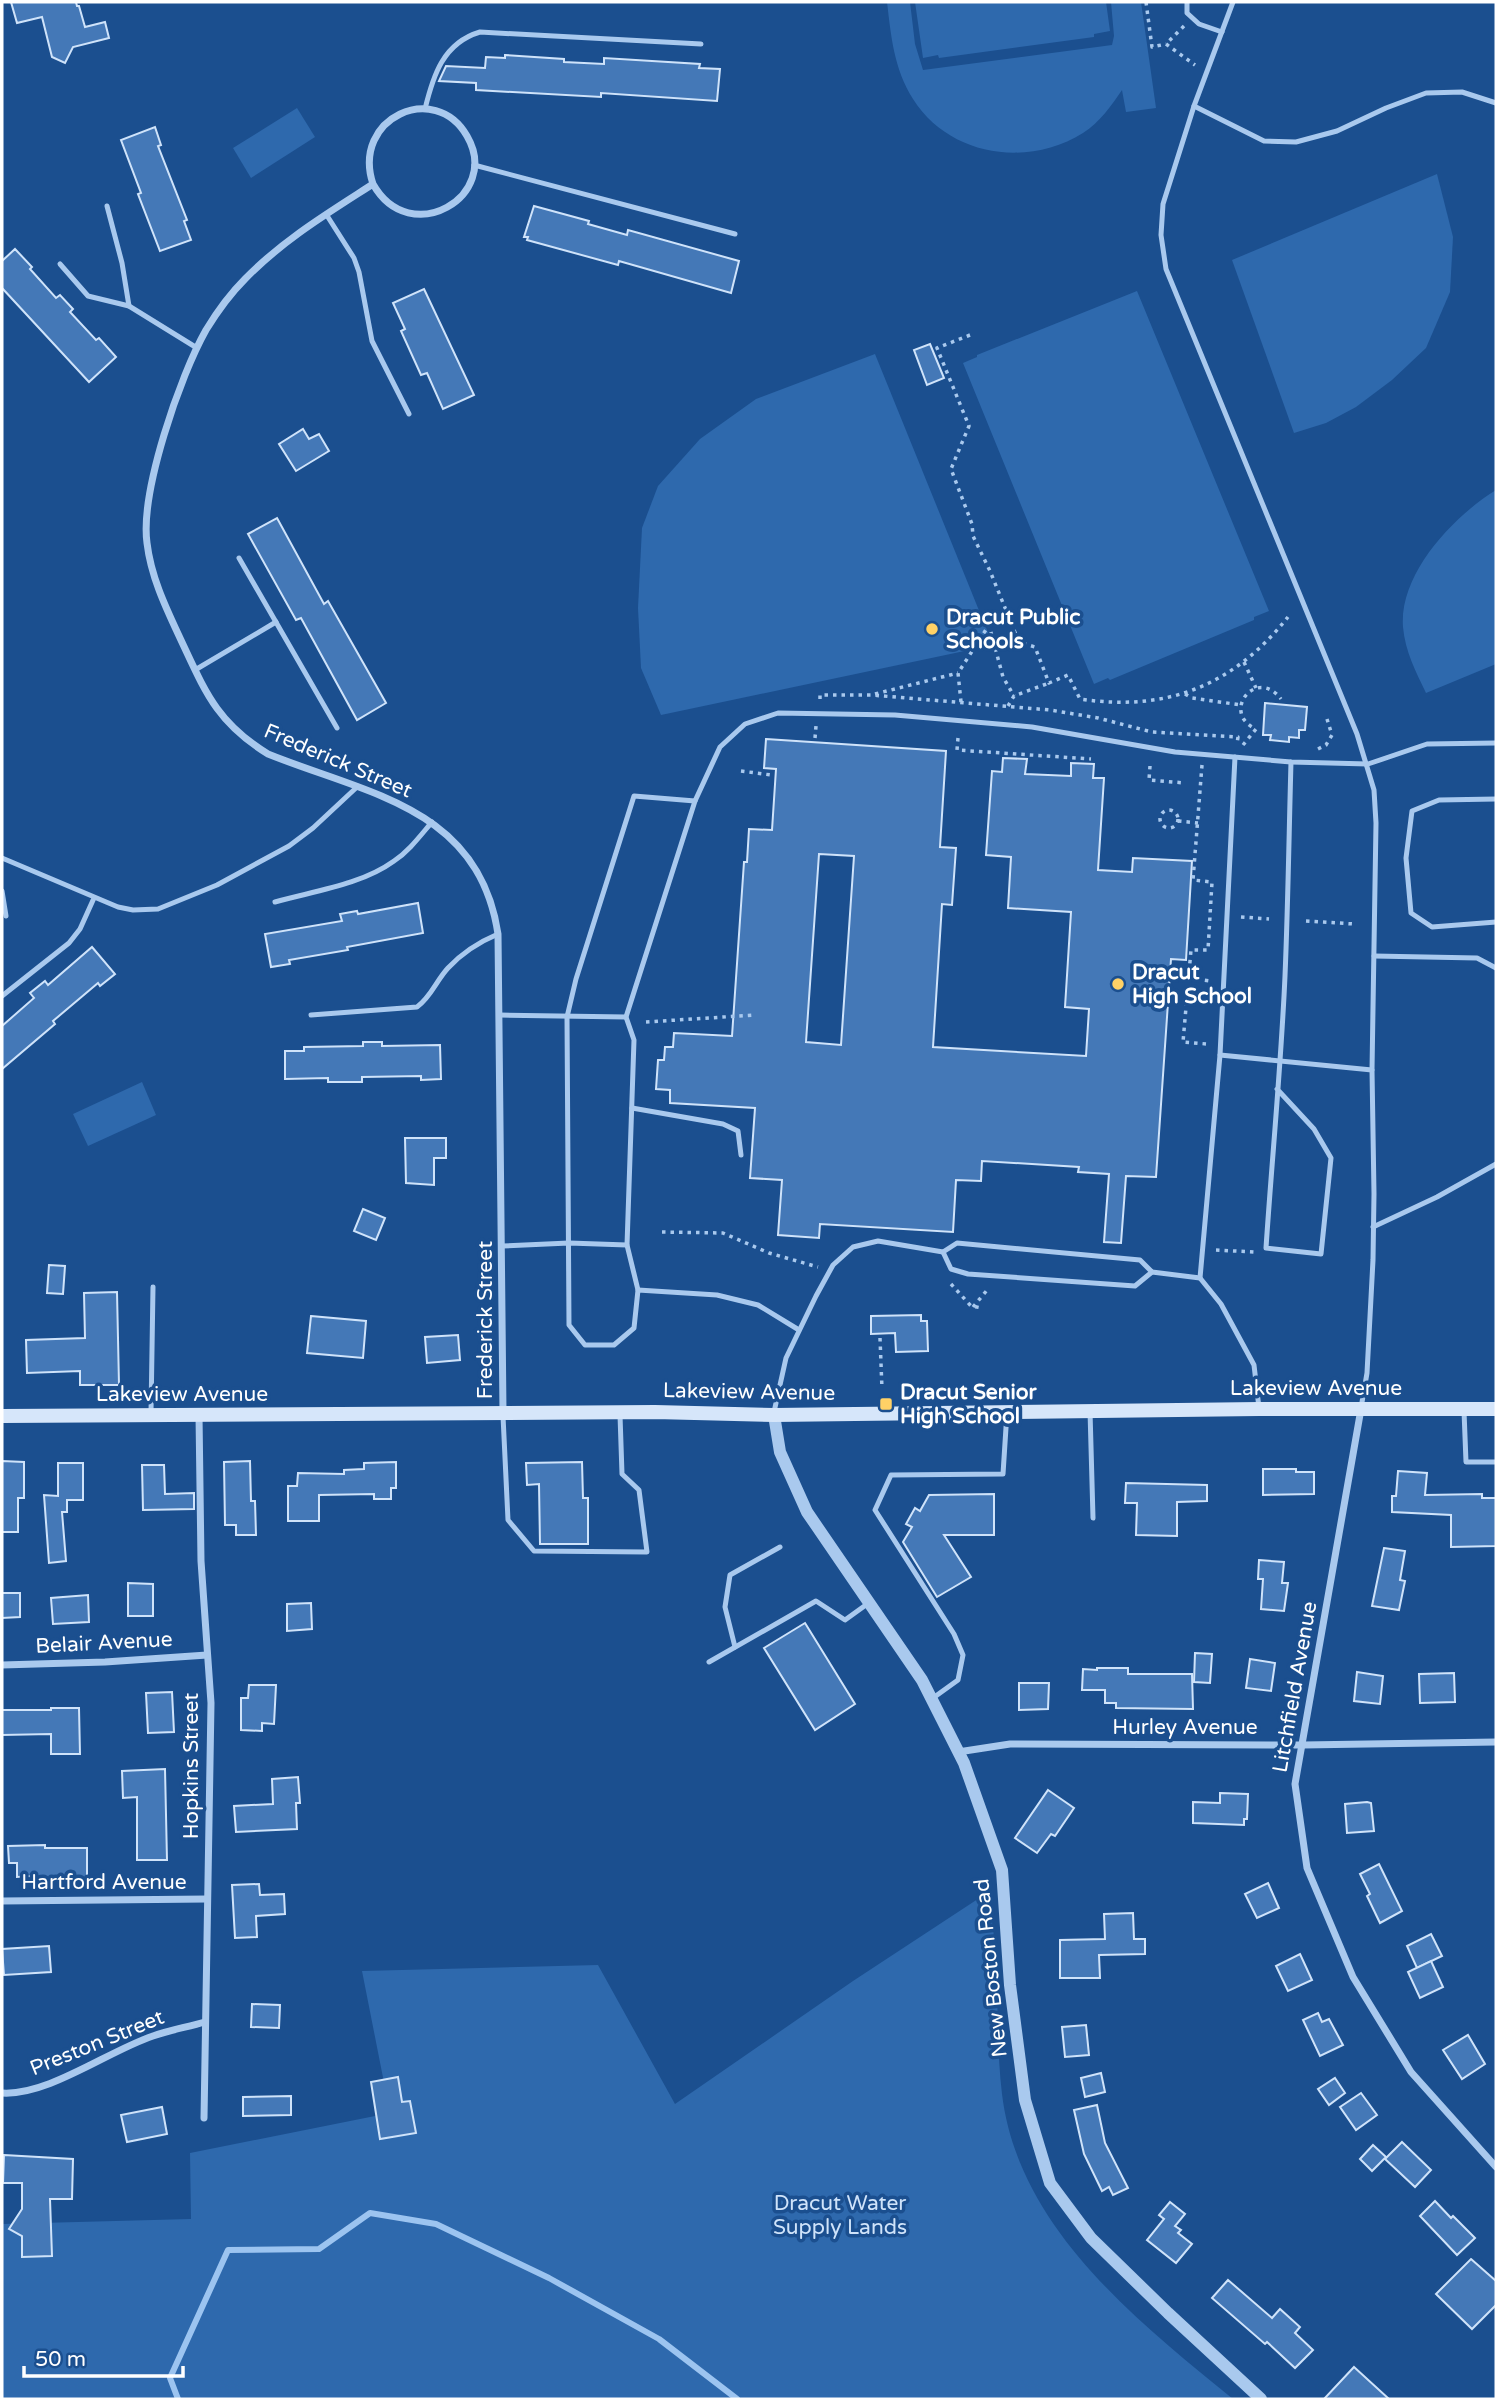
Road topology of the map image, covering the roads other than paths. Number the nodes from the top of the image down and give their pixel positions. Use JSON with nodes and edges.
{"nodes":[{"id":1,"x":1187,"y":2,"type":"edge"},
{"id":2,"x":1233,"y":2,"type":"edge"},
{"id":3,"x":1222,"y":32,"type":"junction"},
{"id":4,"x":701,"y":44,"type":"dead end"},
{"id":5,"x":1496,"y":103,"type":"edge"},
{"id":6,"x":1194,"y":106,"type":"junction"},
{"id":7,"x":425,"y":110,"type":"junction"},
{"id":8,"x":474,"y":165,"type":"junction"},
{"id":9,"x":373,"y":184,"type":"junction"},
{"id":10,"x":107,"y":206,"type":"dead end"},
{"id":11,"x":326,"y":214,"type":"junction"},
{"id":12,"x":735,"y":234,"type":"dead end"},
{"id":13,"x":60,"y":264,"type":"dead end"},
{"id":14,"x":129,"y":306,"type":"junction"},
{"id":15,"x":197,"y":348,"type":"junction"},
{"id":16,"x":409,"y":414,"type":"dead end"},
{"id":17,"x":239,"y":558,"type":"dead end"},
{"id":18,"x":276,"y":622,"type":"junction"},
{"id":19,"x":195,"y":670,"type":"junction"},
{"id":20,"x":337,"y":728,"type":"dead end"},
{"id":21,"x":1496,"y":743,"type":"edge"},
{"id":22,"x":1235,"y":757,"type":"junction"},
{"id":23,"x":1291,"y":762,"type":"junction"},
{"id":24,"x":1368,"y":764,"type":"junction"},
{"id":25,"x":357,"y":787,"type":"junction"},
{"id":26,"x":1496,"y":799,"type":"edge"},
{"id":27,"x":695,"y":801,"type":"junction"},
{"id":28,"x":432,"y":822,"type":"junction"},
{"id":29,"x":2,"y":858,"type":"edge"},
{"id":30,"x":2,"y":891,"type":"edge"},
{"id":31,"x":94,"y":898,"type":"junction"},
{"id":32,"x":275,"y":902,"type":"dead end"},
{"id":33,"x":6,"y":916,"type":"dead end"},
{"id":34,"x":1496,"y":922,"type":"edge"},
{"id":35,"x":498,"y":934,"type":"junction"},
{"id":36,"x":1374,"y":956,"type":"junction"},
{"id":37,"x":1496,"y":968,"type":"edge"},
{"id":38,"x":2,"y":996,"type":"edge"},
{"id":39,"x":500,"y":1015,"type":"junction"},
{"id":40,"x":312,"y":1016,"type":"dead end"},
{"id":41,"x":567,"y":1017,"type":"junction"},
{"id":42,"x":626,"y":1017,"type":"junction"},
{"id":43,"x":1220,"y":1055,"type":"junction"},
{"id":44,"x":1279,"y":1061,"type":"junction"},
{"id":45,"x":1372,"y":1070,"type":"junction"},
{"id":46,"x":1277,"y":1089,"type":"junction"},
{"id":47,"x":632,"y":1108,"type":"junction"},
{"id":48,"x":741,"y":1156,"type":"dead end"},
{"id":49,"x":1496,"y":1164,"type":"edge"},
{"id":50,"x":1373,"y":1227,"type":"junction"},
{"id":51,"x":569,"y":1243,"type":"junction"},
{"id":52,"x":627,"y":1245,"type":"junction"},
{"id":53,"x":502,"y":1246,"type":"junction"},
{"id":54,"x":943,"y":1252,"type":"junction"},
{"id":55,"x":1152,"y":1272,"type":"junction"},
{"id":56,"x":1200,"y":1278,"type":"junction"},
{"id":57,"x":153,"y":1287,"type":"dead end"},
{"id":58,"x":638,"y":1290,"type":"junction"},
{"id":59,"x":799,"y":1330,"type":"junction"},
{"id":60,"x":1361,"y":1408,"type":"junction"},
{"id":61,"x":1259,"y":1409,"type":"junction"},
{"id":62,"x":1464,"y":1409,"type":"junction"},
{"id":63,"x":1496,"y":1409,"type":"edge"},
{"id":64,"x":1090,"y":1411,"type":"junction"},
{"id":65,"x":503,"y":1412,"type":"junction"},
{"id":66,"x":620,"y":1412,"type":"junction"},
{"id":67,"x":1007,"y":1412,"type":"junction"},
{"id":68,"x":151,"y":1415,"type":"junction"},
{"id":69,"x":199,"y":1415,"type":"junction"},
{"id":70,"x":774,"y":1415,"type":"junction"},
{"id":71,"x":2,"y":1416,"type":"edge"},
{"id":72,"x":1496,"y":1462,"type":"edge"},
{"id":73,"x":1093,"y":1518,"type":"dead end"},
{"id":74,"x":780,"y":1547,"type":"dead end"},
{"id":75,"x":870,"y":1602,"type":"junction"},
{"id":76,"x":735,"y":1647,"type":"junction"},
{"id":77,"x":207,"y":1655,"type":"junction"},
{"id":78,"x":709,"y":1662,"type":"dead end"},
{"id":79,"x":2,"y":1665,"type":"edge"},
{"id":80,"x":932,"y":1700,"type":"junction"},
{"id":81,"x":1496,"y":1742,"type":"edge"},
{"id":82,"x":1303,"y":1745,"type":"junction"},
{"id":83,"x":958,"y":1752,"type":"junction"},
{"id":84,"x":207,"y":1899,"type":"junction"},
{"id":85,"x":2,"y":1900,"type":"edge"},
{"id":86,"x":205,"y":2022,"type":"junction"},
{"id":87,"x":2,"y":2093,"type":"edge"},
{"id":88,"x":204,"y":2118,"type":"dead end"},
{"id":89,"x":1496,"y":2167,"type":"edge"},
{"id":90,"x":1261,"y":2399,"type":"edge"}],
"edges":[{"from":1,"to":3,"type":"lane"},
{"from":2,"to":3,"type":"lane"},
{"from":3,"to":6,"type":"lane"},
{"from":4,"to":7,"type":"lane"},
{"from":5,"to":6,"type":"lane"},
{"from":6,"to":24,"type":"lane"},
{"from":7,"to":8,"type":"street"},
{"from":7,"to":9,"type":"street"},
{"from":8,"to":9,"type":"street"},
{"from":8,"to":12,"type":"lane"},
{"from":9,"to":11,"type":"street","name":"Frederick Street"},
{"from":10,"to":14,"type":"lane"},
{"from":11,"to":15,"type":"street","name":"Frederick Street"},
{"from":11,"to":16,"type":"lane"},
{"from":13,"to":14,"type":"lane"},
{"from":14,"to":15,"type":"lane"},
{"from":15,"to":19,"type":"street","name":"Frederick Street"},
{"from":17,"to":18,"type":"lane"},
{"from":18,"to":19,"type":"lane"},
{"from":18,"to":20,"type":"lane"},
{"from":19,"to":25,"type":"street","name":"Frederick Street"},
{"from":21,"to":24,"type":"lane"},
{"from":22,"to":23,"type":"lane"},
{"from":22,"to":27,"type":"lane"},
{"from":22,"to":43,"type":"lane"},
{"from":23,"to":24,"type":"lane"},
{"from":23,"to":44,"type":"lane"},
{"from":24,"to":36,"type":"lane"},
{"from":25,"to":28,"type":"street","name":"Frederick Street"},
{"from":25,"to":31,"type":"lane"},
{"from":26,"to":34,"type":"lane"},
{"from":27,"to":41,"type":"lane"},
{"from":27,"to":42,"type":"lane"},
{"from":28,"to":32,"type":"lane"},
{"from":28,"to":35,"type":"street","name":"Frederick Street"},
{"from":29,"to":31,"type":"lane"},
{"from":30,"to":33,"type":"lane"},
{"from":31,"to":38,"type":"lane"},
{"from":35,"to":39,"type":"street","name":"Frederick Street"},
{"from":35,"to":40,"type":"lane"},
{"from":36,"to":37,"type":"lane"},
{"from":36,"to":45,"type":"lane"},
{"from":39,"to":41,"type":"lane"},
{"from":39,"to":53,"type":"street","name":"Frederick Street"},
{"from":41,"to":42,"type":"lane"},
{"from":41,"to":51,"type":"lane"},
{"from":42,"to":47,"type":"lane"},
{"from":43,"to":44,"type":"lane"},
{"from":43,"to":56,"type":"lane"},
{"from":44,"to":45,"type":"lane"},
{"from":44,"to":46,"type":"lane"},
{"from":45,"to":50,"type":"lane"},
{"from":46,"to":46,"type":"lane"},
{"from":47,"to":48,"type":"lane"},
{"from":47,"to":52,"type":"lane"},
{"from":49,"to":50,"type":"lane"},
{"from":50,"to":60,"type":"lane"},
{"from":51,"to":52,"type":"lane"},
{"from":51,"to":53,"type":"lane"},
{"from":51,"to":58,"type":"lane"},
{"from":52,"to":58,"type":"lane"},
{"from":53,"to":65,"type":"street","name":"Frederick Street"},
{"from":54,"to":55,"type":"lane"},
{"from":54,"to":55,"type":"lane"},
{"from":54,"to":59,"type":"lane"},
{"from":55,"to":56,"type":"lane"},
{"from":56,"to":61,"type":"lane"},
{"from":57,"to":68,"type":"lane"},
{"from":58,"to":59,"type":"lane"},
{"from":59,"to":70,"type":"lane"},
{"from":60,"to":61,"type":"main road","name":"Lakeview Avenue"},
{"from":60,"to":62,"type":"main road","name":"Lakeview Avenue"},
{"from":60,"to":82,"type":"street","name":"Litchfield Avenue"},
{"from":61,"to":64,"type":"main road","name":"Lakeview Avenue"},
{"from":62,"to":63,"type":"main road","name":"Lakeview Avenue"},
{"from":62,"to":72,"type":"lane"},
{"from":64,"to":67,"type":"main road","name":"Lakeview Avenue"},
{"from":64,"to":73,"type":"lane"},
{"from":65,"to":66,"type":"main road","name":"Lakeview Avenue"},
{"from":65,"to":66,"type":"lane"},
{"from":65,"to":69,"type":"main road","name":"Lakeview Avenue"},
{"from":66,"to":70,"type":"main road","name":"Lakeview Avenue"},
{"from":67,"to":70,"type":"main road","name":"Lakeview Avenue"},
{"from":67,"to":80,"type":"lane"},
{"from":68,"to":69,"type":"main road","name":"Lakeview Avenue"},
{"from":68,"to":71,"type":"main road","name":"Lakeview Avenue"},
{"from":69,"to":77,"type":"street","name":"Hopkins Street"},
{"from":70,"to":75,"type":"street","name":"New Boston Road"},
{"from":74,"to":76,"type":"lane"},
{"from":75,"to":76,"type":"lane"},
{"from":75,"to":80,"type":"street","name":"New Boston Road"},
{"from":76,"to":78,"type":"lane"},
{"from":77,"to":79,"type":"street","name":"Belair Avenue"},
{"from":77,"to":84,"type":"street","name":"Hopkins Street"},
{"from":80,"to":83,"type":"street","name":"New Boston Road"},
{"from":81,"to":82,"type":"street","name":"Hurley Avenue"},
{"from":82,"to":83,"type":"street","name":"Hurley Avenue"},
{"from":82,"to":89,"type":"street","name":"Litchfield Avenue"},
{"from":83,"to":90,"type":"street","name":"New Boston Road"},
{"from":84,"to":85,"type":"street","name":"Hartford Avenue"},
{"from":84,"to":86,"type":"street","name":"Hopkins Street"},
{"from":86,"to":87,"type":"street","name":"Preston Street"},
{"from":86,"to":88,"type":"street","name":"Hopkins Street"}]}
